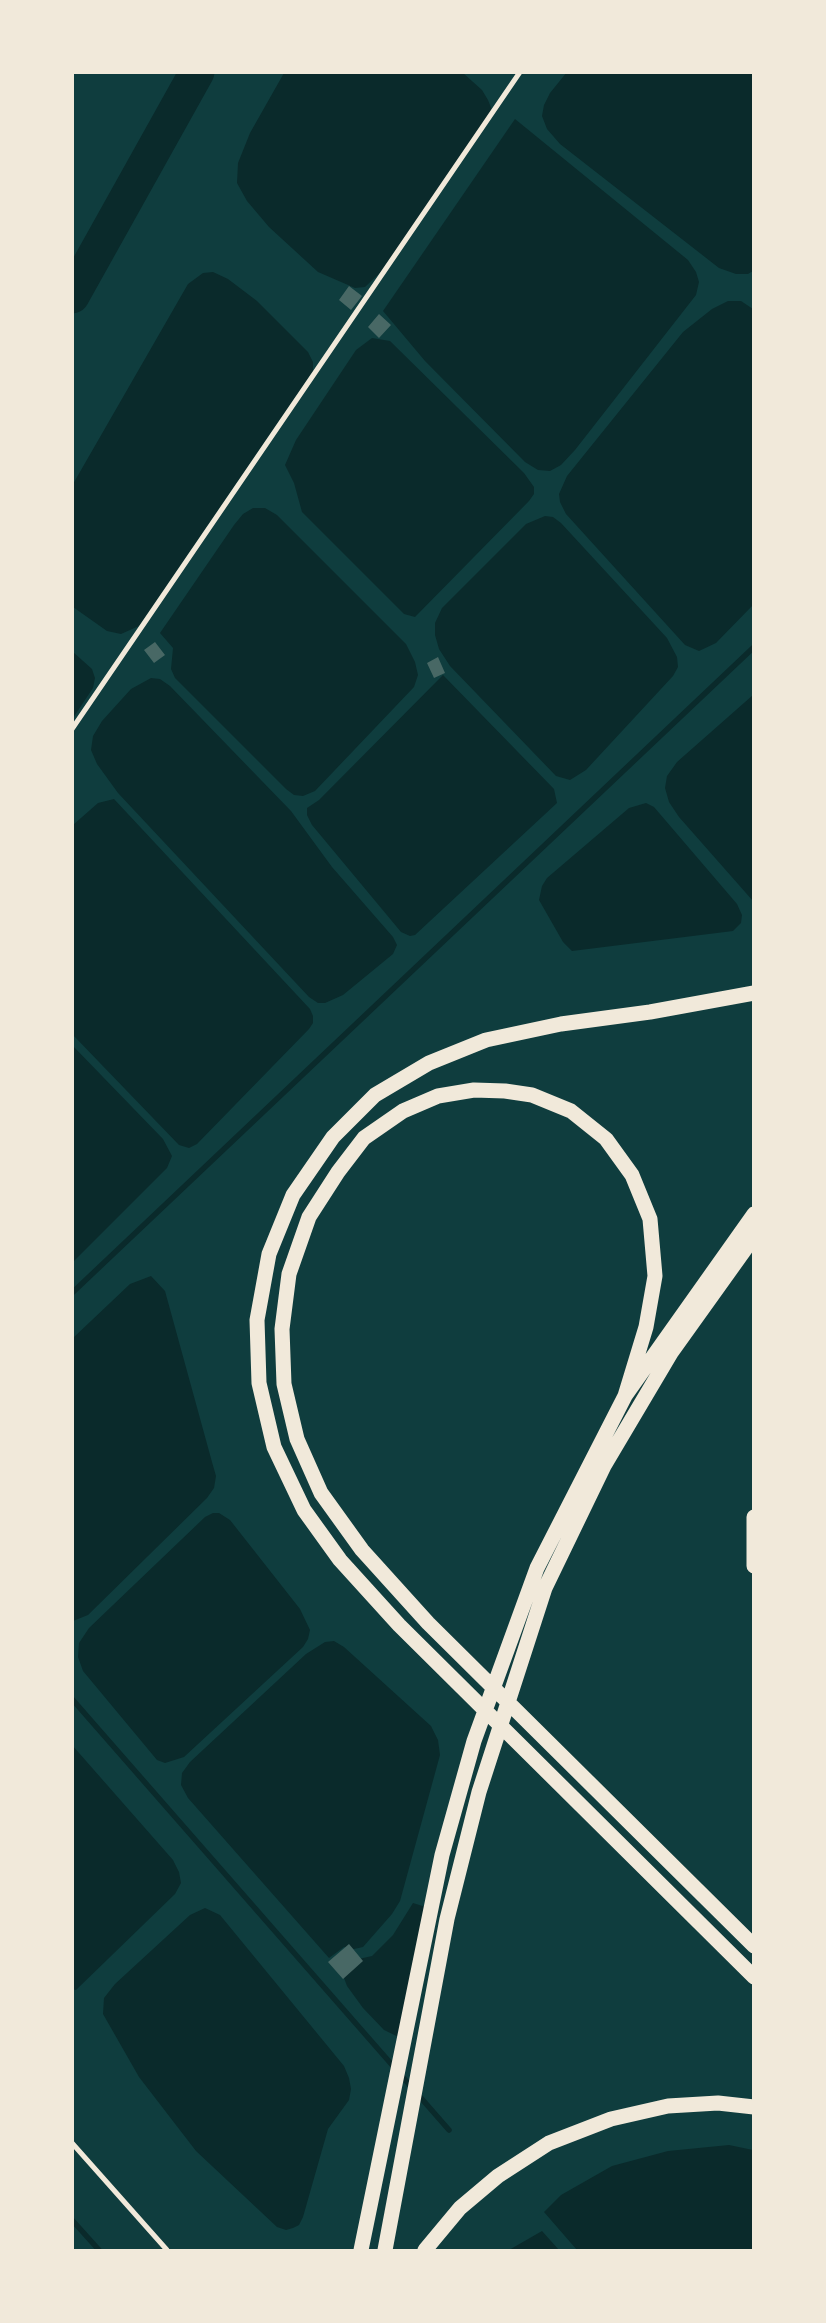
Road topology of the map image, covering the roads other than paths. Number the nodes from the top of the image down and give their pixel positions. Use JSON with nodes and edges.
{"nodes":[{"id":1,"x":520,"y":72,"type":"edge"},
{"id":2,"x":72,"y":728,"type":"edge"},
{"id":3,"x":754,"y":993,"type":"edge"},
{"id":4,"x":750,"y":1217,"type":"edge"},
{"id":5,"x":754,"y":1237,"type":"edge"},
{"id":6,"x":625,"y":1396,"type":"junction"},
{"id":7,"x":754,"y":1517,"type":"edge"},
{"id":8,"x":754,"y":1566,"type":"edge"},
{"id":9,"x":754,"y":1946,"type":"edge"},
{"id":10,"x":754,"y":1977,"type":"edge"},
{"id":11,"x":754,"y":2107,"type":"edge"},
{"id":12,"x":72,"y":2143,"type":"edge"},
{"id":13,"x":167,"y":2250,"type":"edge"},
{"id":14,"x":362,"y":2250,"type":"edge"},
{"id":15,"x":384,"y":2250,"type":"edge"},
{"id":16,"x":426,"y":2250,"type":"edge"}],
"edges":[{"from":1,"to":2,"type":"street"},
{"from":3,"to":10,"type":"highway"},
{"from":4,"to":6,"type":"highway"},
{"from":5,"to":15,"type":"highway"},
{"from":6,"to":9,"type":"highway"},
{"from":6,"to":14,"type":"highway"},
{"from":7,"to":8,"type":"highway"},
{"from":11,"to":16,"type":"highway"},
{"from":12,"to":13,"type":"street"}]}
